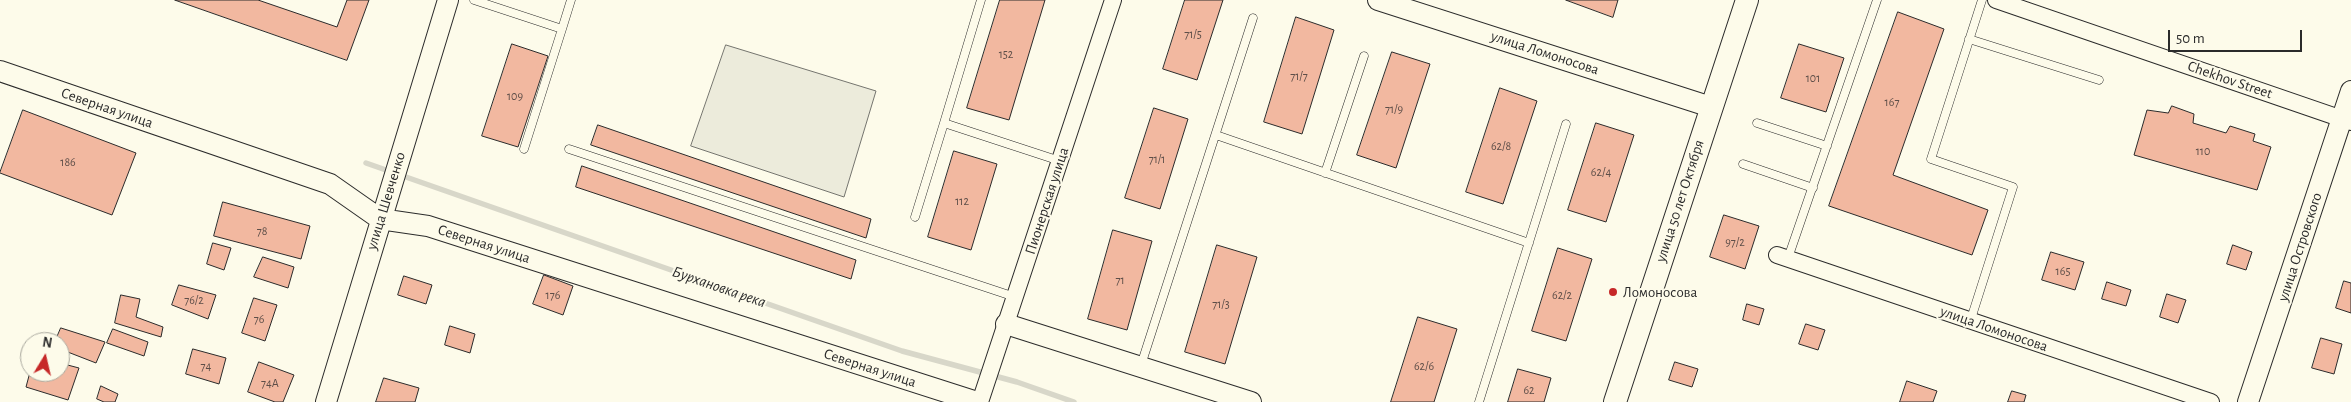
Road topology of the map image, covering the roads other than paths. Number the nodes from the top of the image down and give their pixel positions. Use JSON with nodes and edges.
{"nodes":[{"id":1,"x":448,"y":0,"type":"edge"},
{"id":2,"x":474,"y":0,"type":"edge"},
{"id":3,"x":571,"y":0,"type":"edge"},
{"id":4,"x":982,"y":0,"type":"edge"},
{"id":5,"x":1113,"y":0,"type":"edge"},
{"id":6,"x":1378,"y":0,"type":"edge"},
{"id":7,"x":1746,"y":0,"type":"edge"},
{"id":8,"x":1877,"y":0,"type":"edge"},
{"id":9,"x":1982,"y":0,"type":"edge"},
{"id":10,"x":1996,"y":0,"type":"edge"},
{"id":11,"x":1253,"y":18,"type":"dead end"},
{"id":12,"x":562,"y":29,"type":"junction"},
{"id":13,"x":1970,"y":39,"type":"junction"},
{"id":14,"x":1364,"y":56,"type":"dead end"},
{"id":15,"x":0,"y":71,"type":"edge"},
{"id":16,"x":2099,"y":80,"type":"dead end"},
{"id":17,"x":2351,"y":91,"type":"edge"},
{"id":18,"x":1711,"y":107,"type":"junction"},
{"id":19,"x":2347,"y":120,"type":"edge"},
{"id":20,"x":944,"y":123,"type":"junction"},
{"id":21,"x":1757,"y":123,"type":"dead end"},
{"id":22,"x":1566,"y":124,"type":"dead end"},
{"id":23,"x":1216,"y":135,"type":"junction"},
{"id":24,"x":1827,"y":146,"type":"junction"},
{"id":25,"x":524,"y":149,"type":"dead end"},
{"id":26,"x":569,"y":149,"type":"dead end"},
{"id":27,"x":1060,"y":161,"type":"junction"},
{"id":28,"x":1743,"y":164,"type":"dead end"},
{"id":29,"x":1325,"y":173,"type":"junction"},
{"id":30,"x":1813,"y":188,"type":"junction"},
{"id":31,"x":915,"y":217,"type":"dead end"},
{"id":32,"x":380,"y":219,"type":"junction"},
{"id":33,"x":1529,"y":243,"type":"junction"},
{"id":34,"x":1783,"y":256,"type":"joint"},
{"id":35,"x":1015,"y":297,"type":"junction"},
{"id":36,"x":1970,"y":322,"type":"junction"},
{"id":37,"x":1006,"y":324,"type":"junction"},
{"id":38,"x":1141,"y":367,"type":"junction"},
{"id":39,"x":326,"y":402,"type":"edge"},
{"id":40,"x":979,"y":402,"type":"edge"},
{"id":41,"x":1251,"y":402,"type":"edge"},
{"id":42,"x":1480,"y":402,"type":"edge"},
{"id":43,"x":1615,"y":402,"type":"edge"},
{"id":44,"x":2211,"y":402,"type":"edge"},
{"id":45,"x":2248,"y":402,"type":"edge"}],
"edges":[{"from":1,"to":32,"type":"street","name":"улица Шевченко"},
{"from":2,"to":12,"type":"lane"},
{"from":3,"to":12,"type":"lane"},
{"from":4,"to":20,"type":"lane"},
{"from":5,"to":27,"type":"street","name":"Пионерская улица"},
{"from":6,"to":18,"type":"street","name":"улица Ломоносова"},
{"from":7,"to":18,"type":"main road","name":"улица 50 лет Октября"},
{"from":8,"to":24,"type":"lane"},
{"from":9,"to":13,"type":"lane"},
{"from":10,"to":19,"type":"street","name":"Chekhov Street"},
{"from":11,"to":23,"type":"lane"},
{"from":12,"to":25,"type":"lane"},
{"from":13,"to":16,"type":"lane"},
{"from":13,"to":36,"type":"lane"},
{"from":14,"to":29,"type":"lane"},
{"from":15,"to":32,"type":"street","name":"Северная улица"},
{"from":17,"to":19,"type":"street","name":"улица Островского"},
{"from":18,"to":43,"type":"main road","name":"улица 50 лет Октября"},
{"from":19,"to":45,"type":"street","name":"улица Островского"},
{"from":20,"to":27,"type":"lane"},
{"from":20,"to":31,"type":"lane"},
{"from":21,"to":24,"type":"lane"},
{"from":22,"to":33,"type":"lane"},
{"from":23,"to":29,"type":"lane"},
{"from":23,"to":38,"type":"lane"},
{"from":24,"to":30,"type":"lane"},
{"from":26,"to":35,"type":"lane"},
{"from":27,"to":35,"type":"street","name":"Пионерская улица"},
{"from":28,"to":30,"type":"lane"},
{"from":29,"to":33,"type":"lane"},
{"from":30,"to":34,"type":"lane"},
{"from":32,"to":39,"type":"street","name":"улица Шевченко"},
{"from":32,"to":40,"type":"street","name":"Северная улица"},
{"from":33,"to":42,"type":"lane"},
{"from":34,"to":36,"type":"street","name":"улица Ломоносова"},
{"from":35,"to":37,"type":"street","name":"Пионерская улица"},
{"from":36,"to":44,"type":"street","name":"улица Ломоносова"},
{"from":37,"to":38,"type":"street"},
{"from":37,"to":40,"type":"street","name":"Пионерская улица"},
{"from":38,"to":41,"type":"street"}]}
